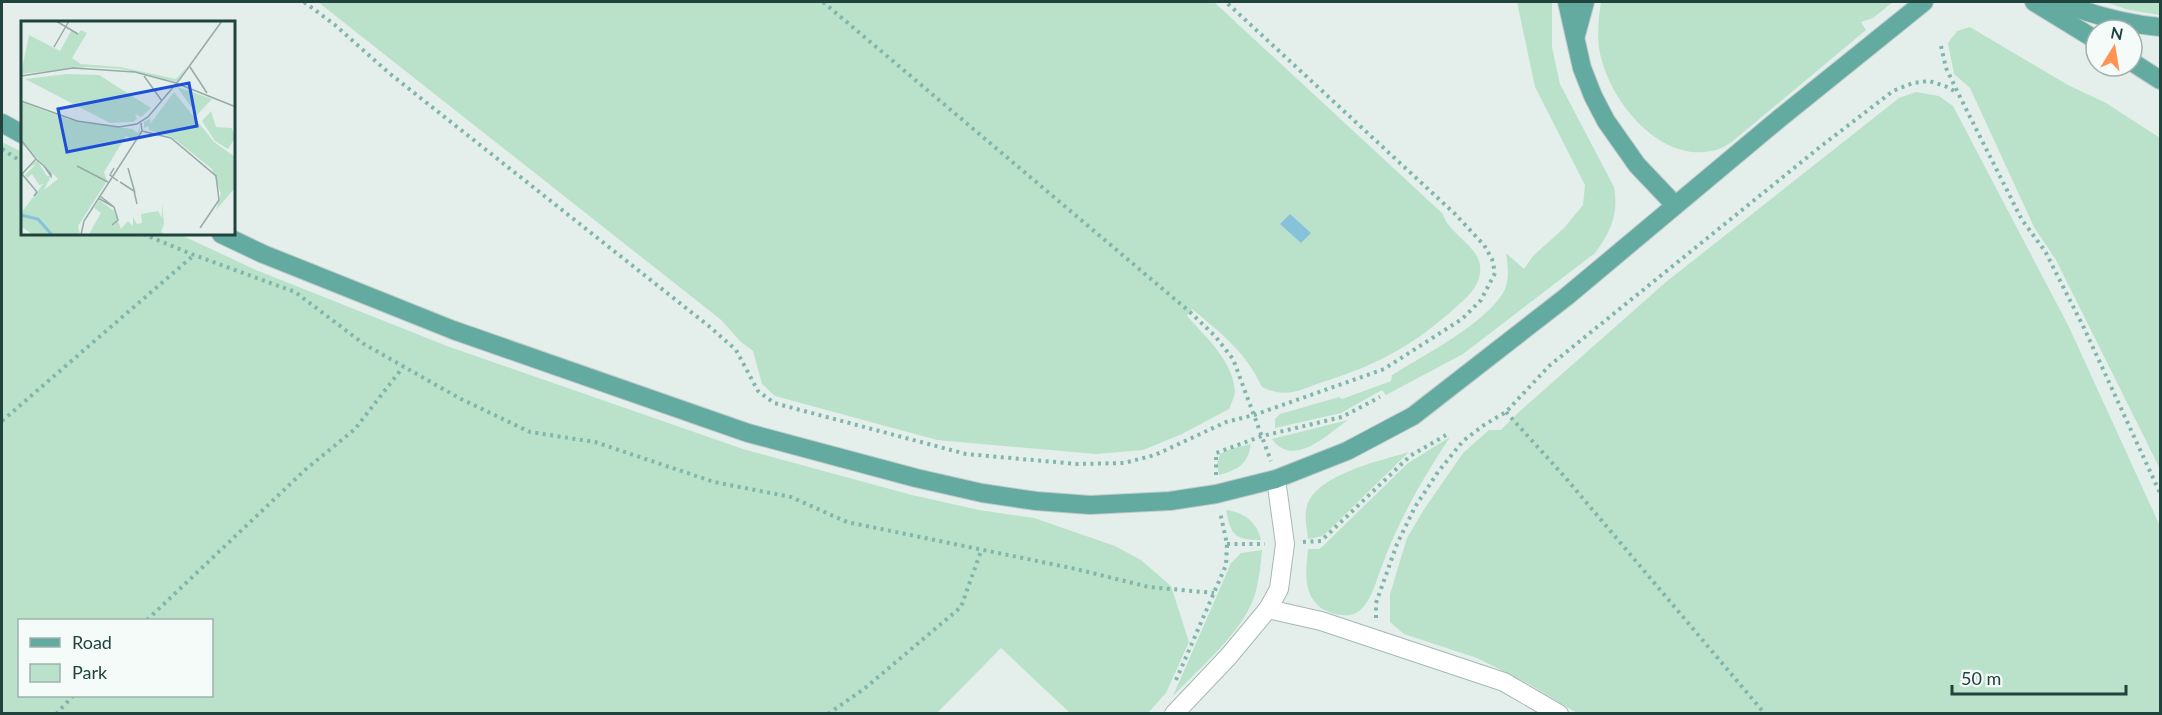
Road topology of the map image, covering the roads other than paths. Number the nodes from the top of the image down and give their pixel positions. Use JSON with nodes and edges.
{"nodes":[{"id":1,"x":1568,"y":2,"type":"edge"},
{"id":2,"x":1585,"y":2,"type":"edge"},
{"id":3,"x":1924,"y":2,"type":"edge"},
{"id":4,"x":2034,"y":2,"type":"edge"},
{"id":5,"x":2060,"y":2,"type":"edge"},
{"id":6,"x":2160,"y":27,"type":"edge"},
{"id":7,"x":2084,"y":33,"type":"edge"},
{"id":8,"x":1576,"y":37,"type":"junction"},
{"id":9,"x":2144,"y":70,"type":"edge"},
{"id":10,"x":2160,"y":80,"type":"edge"},
{"id":11,"x":2,"y":123,"type":"edge"},
{"id":12,"x":21,"y":133,"type":"edge"},
{"id":13,"x":1675,"y":205,"type":"junction"},
{"id":14,"x":226,"y":236,"type":"edge"},
{"id":15,"x":1276,"y":479,"type":"junction"},
{"id":16,"x":1268,"y":609,"type":"junction"},
{"id":17,"x":1174,"y":714,"type":"edge"},
{"id":18,"x":1559,"y":714,"type":"edge"}],
"edges":[{"from":1,"to":8,"type":"main road"},
{"from":2,"to":8,"type":"main road"},
{"from":3,"to":13,"type":"main road"},
{"from":4,"to":7,"type":"main road"},
{"from":5,"to":6,"type":"main road"},
{"from":8,"to":13,"type":"main road"},
{"from":9,"to":10,"type":"main road"},
{"from":11,"to":12,"type":"main road"},
{"from":13,"to":15,"type":"main road"},
{"from":14,"to":15,"type":"main road"},
{"from":15,"to":16,"type":"street"},
{"from":16,"to":17,"type":"street"},
{"from":16,"to":18,"type":"street"}]}
